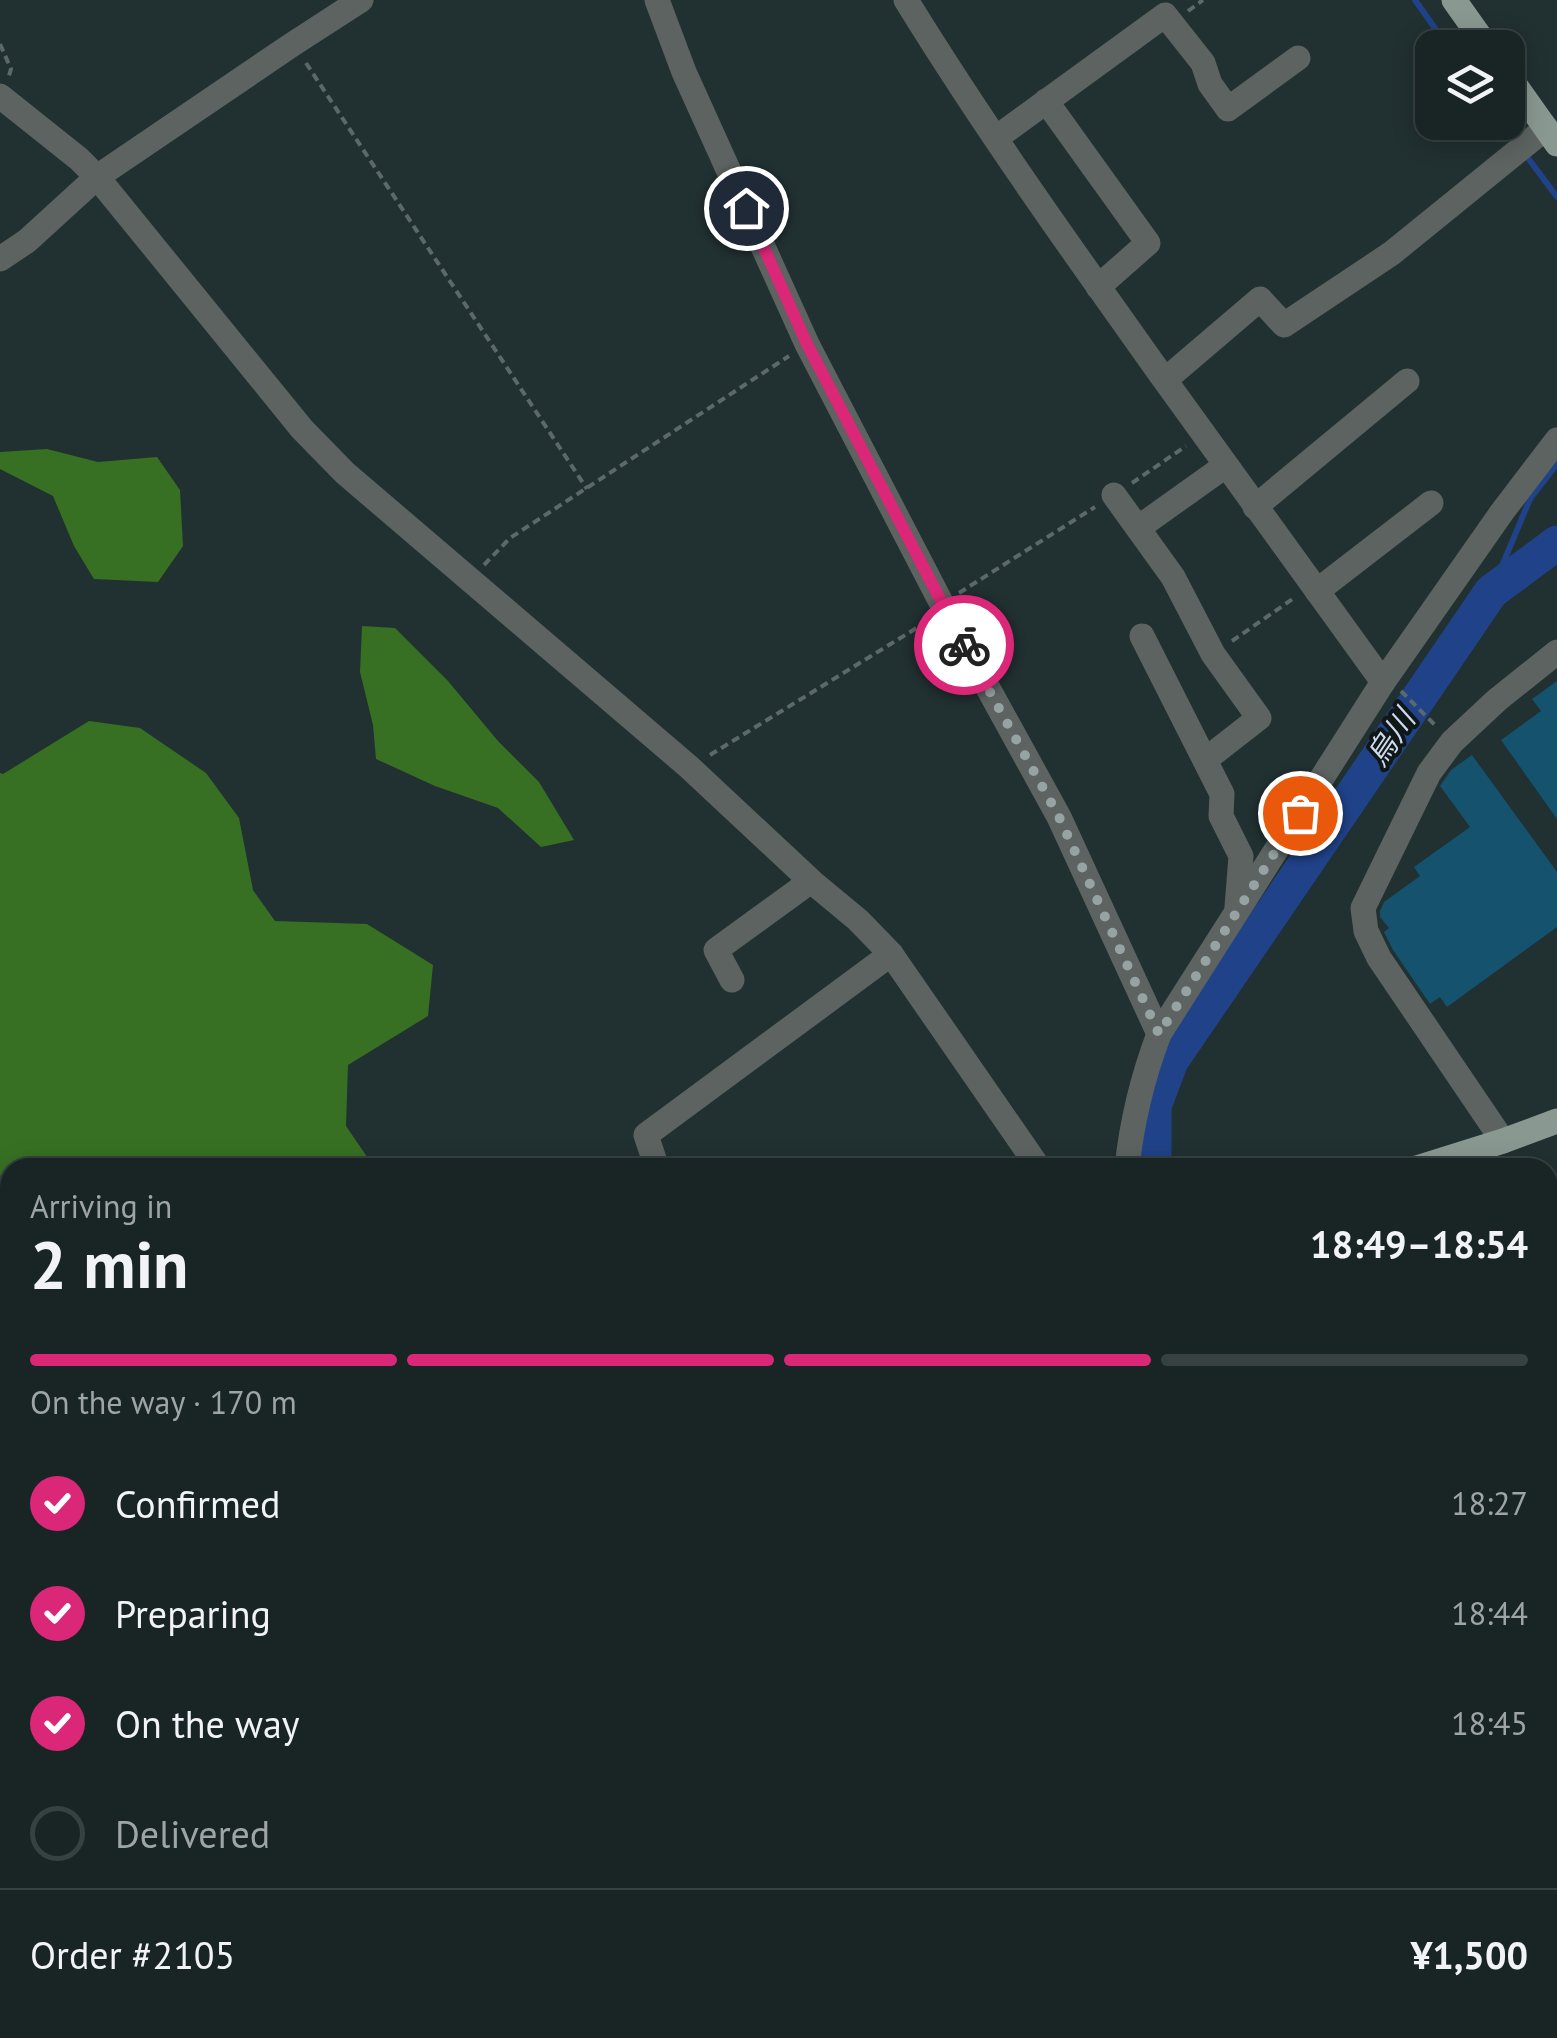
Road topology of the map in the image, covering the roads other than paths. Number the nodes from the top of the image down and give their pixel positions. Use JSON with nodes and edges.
{"nodes":[{"id":1,"x":361,"y":0,"type":"edge"},
{"id":2,"x":657,"y":0,"type":"edge"},
{"id":3,"x":906,"y":0,"type":"edge"},
{"id":4,"x":1454,"y":0,"type":"edge"},
{"id":5,"x":1475,"y":30,"type":"edge"},
{"id":6,"x":1298,"y":58,"type":"dead end"},
{"id":7,"x":1,"y":97,"type":"edge"},
{"id":8,"x":1525,"y":99,"type":"edge"},
{"id":9,"x":1046,"y":102,"type":"junction"},
{"id":10,"x":1551,"y":136,"type":"edge"},
{"id":11,"x":996,"y":138,"type":"junction"},
{"id":12,"x":97,"y":177,"type":"junction"},
{"id":13,"x":0,"y":260,"type":"edge"},
{"id":14,"x":1098,"y":288,"type":"junction"},
{"id":15,"x":1165,"y":380,"type":"junction"},
{"id":16,"x":1406,"y":381,"type":"dead end"},
{"id":17,"x":1557,"y":440,"type":"edge"},
{"id":18,"x":1225,"y":466,"type":"junction"},
{"id":19,"x":1114,"y":494,"type":"road end"},
{"id":20,"x":1431,"y":503,"type":"dead end"},
{"id":21,"x":1255,"y":507,"type":"junction"},
{"id":22,"x":1138,"y":528,"type":"junction"},
{"id":23,"x":1314,"y":588,"type":"junction"},
{"id":24,"x":1142,"y":636,"type":"dead end"},
{"id":25,"x":1557,"y":652,"type":"edge"},
{"id":26,"x":1385,"y":680,"type":"junction"},
{"id":27,"x":1205,"y":760,"type":"junction"},
{"id":28,"x":811,"y":881,"type":"junction"},
{"id":29,"x":1237,"y":912,"type":"junction"},
{"id":30,"x":891,"y":954,"type":"junction"},
{"id":31,"x":732,"y":980,"type":"dead end"},
{"id":32,"x":1159,"y":1034,"type":"junction"},
{"id":33,"x":1557,"y":1121,"type":"edge"},
{"id":34,"x":1503,"y":1141,"type":"junction"},
{"id":35,"x":654,"y":1158,"type":"edge"},
{"id":36,"x":1032,"y":1158,"type":"edge"},
{"id":37,"x":1128,"y":1158,"type":"edge"},
{"id":38,"x":1449,"y":1158,"type":"edge"}],
"edges":[{"from":1,"to":12,"type":"street"},
{"from":2,"to":32,"type":"street"},
{"from":3,"to":11,"type":"street"},
{"from":4,"to":5,"type":"main road"},
{"from":6,"to":9,"type":"street"},
{"from":7,"to":12,"type":"street"},
{"from":8,"to":10,"type":"main road"},
{"from":9,"to":11,"type":"street"},
{"from":9,"to":14,"type":"street"},
{"from":10,"to":15,"type":"street"},
{"from":11,"to":14,"type":"street"},
{"from":12,"to":13,"type":"street"},
{"from":12,"to":28,"type":"street"},
{"from":14,"to":15,"type":"street"},
{"from":15,"to":18,"type":"street"},
{"from":16,"to":21,"type":"street"},
{"from":17,"to":26,"type":"street"},
{"from":18,"to":21,"type":"street"},
{"from":18,"to":22,"type":"street"},
{"from":19,"to":22,"type":"street"},
{"from":20,"to":23,"type":"street"},
{"from":21,"to":23,"type":"street"},
{"from":22,"to":27,"type":"street"},
{"from":23,"to":26,"type":"street"},
{"from":24,"to":27,"type":"street"},
{"from":25,"to":34,"type":"street"},
{"from":26,"to":29,"type":"street"},
{"from":27,"to":29,"type":"street"},
{"from":28,"to":30,"type":"street"},
{"from":28,"to":31,"type":"street"},
{"from":29,"to":32,"type":"street"},
{"from":30,"to":35,"type":"street"},
{"from":30,"to":36,"type":"street"},
{"from":32,"to":37,"type":"street"},
{"from":33,"to":34,"type":"main road"},
{"from":34,"to":38,"type":"main road"}]}
